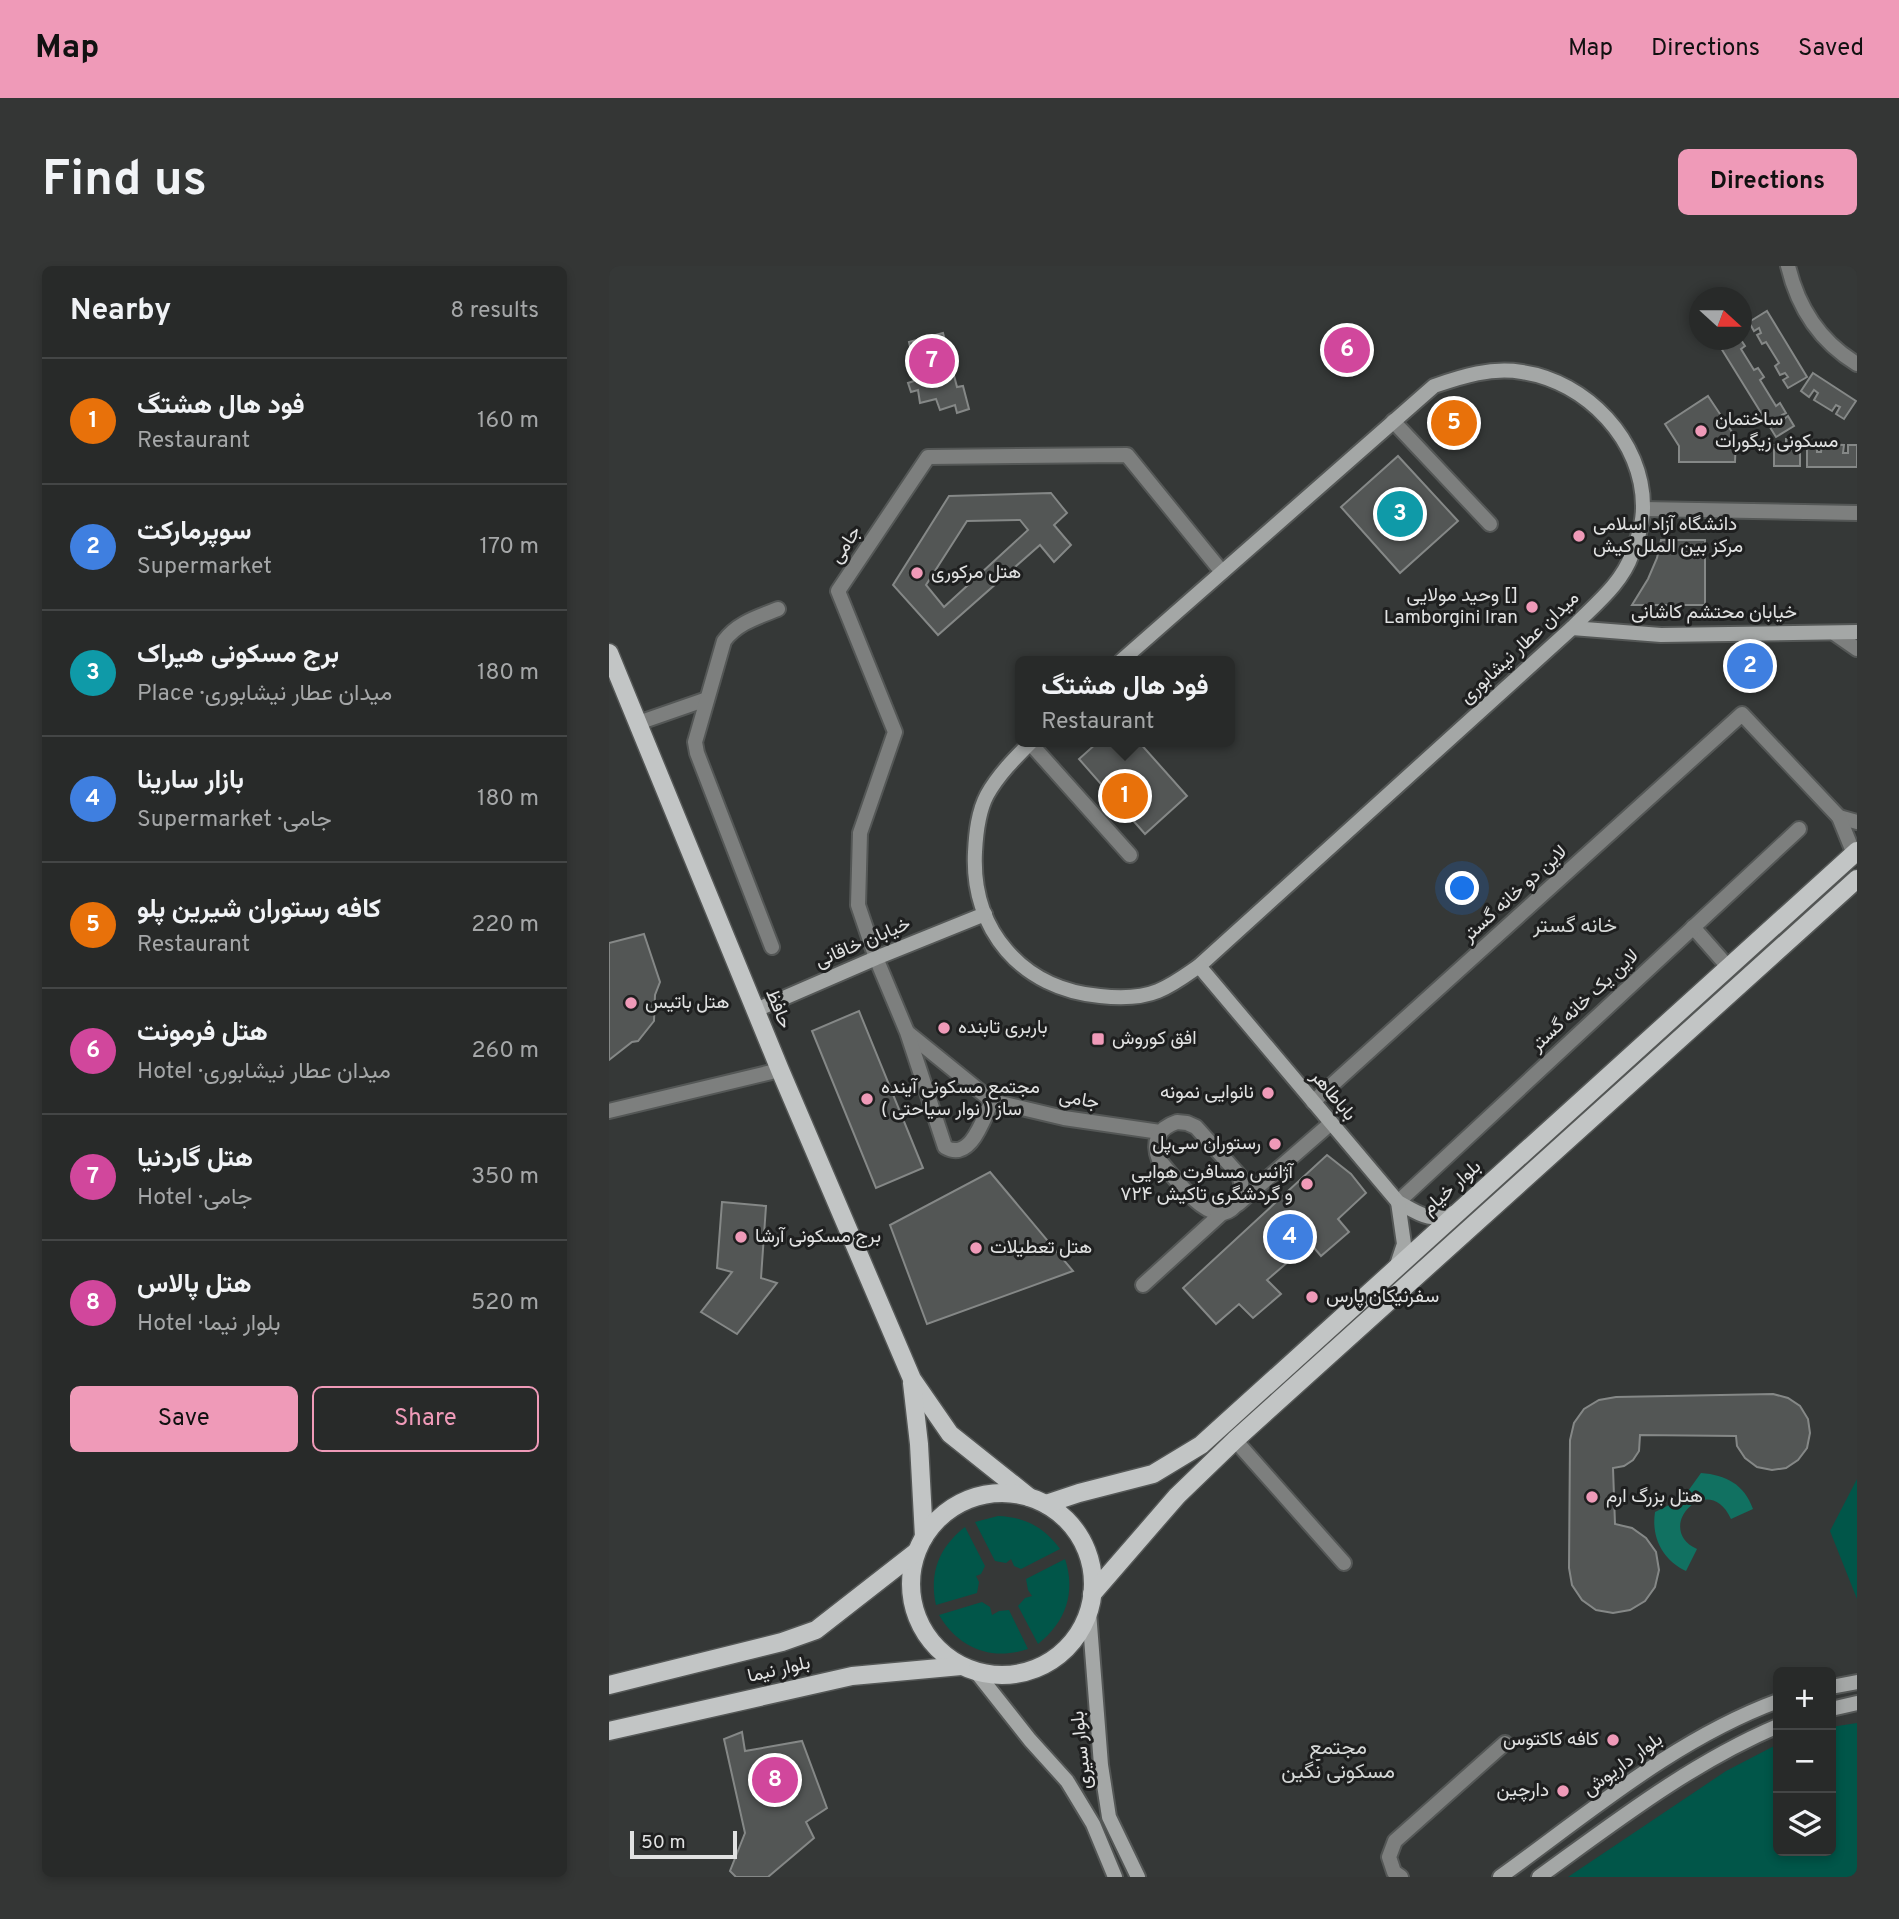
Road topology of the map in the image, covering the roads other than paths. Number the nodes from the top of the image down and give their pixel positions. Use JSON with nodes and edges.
{"nodes":[{"id":1,"x":1788,"y":266,"type":"edge"},
{"id":2,"x":1857,"y":364,"type":"edge"},
{"id":3,"x":1393,"y":421,"type":"junction"},
{"id":4,"x":1643,"y":509,"type":"junction"},
{"id":5,"x":1857,"y":513,"type":"edge"},
{"id":6,"x":1490,"y":524,"type":"dead end"},
{"id":7,"x":1221,"y":572,"type":"junction"},
{"id":8,"x":778,"y":609,"type":"dead end"},
{"id":9,"x":1572,"y":628,"type":"junction"},
{"id":10,"x":1857,"y":632,"type":"edge"},
{"id":11,"x":1834,"y":633,"type":"junction"},
{"id":12,"x":1857,"y":649,"type":"edge"},
{"id":13,"x":609,"y":653,"type":"edge"},
{"id":14,"x":1127,"y":656,"type":"edge"},
{"id":15,"x":707,"y":699,"type":"junction"},
{"id":16,"x":638,"y":723,"type":"junction"},
{"id":17,"x":1026,"y":747,"type":"edge"},
{"id":18,"x":1035,"y":747,"type":"edge"},
{"id":19,"x":1839,"y":817,"type":"junction"},
{"id":20,"x":1857,"y":822,"type":"edge"},
{"id":21,"x":1799,"y":829,"type":"dead end"},
{"id":22,"x":1855,"y":853,"type":"edge"},
{"id":23,"x":1130,"y":855,"type":"dead end"},
{"id":24,"x":1857,"y":879,"type":"edge"},
{"id":25,"x":985,"y":914,"type":"junction"},
{"id":26,"x":1693,"y":927,"type":"junction"},
{"id":27,"x":772,"y":947,"type":"dead end"},
{"id":28,"x":876,"y":958,"type":"junction"},
{"id":29,"x":1199,"y":966,"type":"junction"},
{"id":30,"x":1729,"y":968,"type":"junction"},
{"id":31,"x":756,"y":1010,"type":"junction"},
{"id":32,"x":907,"y":1032,"type":"junction"},
{"id":33,"x":780,"y":1070,"type":"junction"},
{"id":34,"x":992,"y":1101,"type":"junction"},
{"id":35,"x":1313,"y":1102,"type":"junction"},
{"id":36,"x":609,"y":1111,"type":"edge"},
{"id":37,"x":1331,"y":1123,"type":"junction"},
{"id":38,"x":1160,"y":1132,"type":"junction"},
{"id":39,"x":1398,"y":1202,"type":"junction"},
{"id":40,"x":1238,"y":1204,"type":"junction"},
{"id":41,"x":1457,"y":1212,"type":"junction"},
{"id":42,"x":1221,"y":1213,"type":"junction"},
{"id":43,"x":1396,"y":1268,"type":"junction"},
{"id":44,"x":1143,"y":1286,"type":"dead end"},
{"id":45,"x":912,"y":1379,"type":"junction"},
{"id":46,"x":1235,"y":1440,"type":"junction"},
{"id":47,"x":1038,"y":1500,"type":"junction"},
{"id":48,"x":920,"y":1544,"type":"junction"},
{"id":49,"x":1345,"y":1563,"type":"dead end"},
{"id":50,"x":1091,"y":1603,"type":"junction"},
{"id":51,"x":969,"y":1670,"type":"junction"},
{"id":52,"x":1857,"y":1682,"type":"edge"},
{"id":53,"x":609,"y":1685,"type":"edge"},
{"id":54,"x":1836,"y":1686,"type":"edge"},
{"id":55,"x":1773,"y":1703,"type":"edge"},
{"id":56,"x":1857,"y":1703,"type":"edge"},
{"id":57,"x":1836,"y":1708,"type":"edge"},
{"id":58,"x":1773,"y":1728,"type":"edge"},
{"id":59,"x":609,"y":1731,"type":"edge"},
{"id":60,"x":1505,"y":1743,"type":"dead end"},
{"id":61,"x":1115,"y":1877,"type":"edge"},
{"id":62,"x":1138,"y":1877,"type":"edge"},
{"id":63,"x":1402,"y":1877,"type":"edge"},
{"id":64,"x":1500,"y":1877,"type":"edge"},
{"id":65,"x":1539,"y":1877,"type":"edge"}],
"edges":[{"from":1,"to":2,"type":"street"},
{"from":3,"to":4,"type":"street","name":"میدان عطار نیشابوری"},
{"from":3,"to":6,"type":"street"},
{"from":3,"to":7,"type":"street","name":"میدان عطار نیشابوری"},
{"from":4,"to":5,"type":"street"},
{"from":4,"to":9,"type":"street","name":"میدان عطار نیشابوری"},
{"from":7,"to":14,"type":"street","name":"میدان عطار نیشابوری"},
{"from":7,"to":28,"type":"street","name":"جامی"},
{"from":8,"to":15,"type":"street"},
{"from":9,"to":11,"type":"street","name":"خیابان محتشم کاشانی"},
{"from":9,"to":29,"type":"street","name":"میدان عطار نیشابوری"},
{"from":10,"to":11,"type":"street","name":"خیابان محتشم کاشانی"},
{"from":11,"to":12,"type":"street"},
{"from":13,"to":16,"type":"main road","name":"حافظ"},
{"from":15,"to":16,"type":"street"},
{"from":15,"to":27,"type":"street"},
{"from":16,"to":31,"type":"main road","name":"حافظ"},
{"from":17,"to":25,"type":"street","name":"میدان عطار نیشابوری"},
{"from":18,"to":23,"type":"street"},
{"from":19,"to":20,"type":"street"},
{"from":19,"to":22,"type":"street"},
{"from":19,"to":35,"type":"street","name":"لاین دو خانه گستر"},
{"from":21,"to":26,"type":"street","name":"لاین یک خانه گستر"},
{"from":22,"to":30,"type":"main road","name":"بلوار خیام"},
{"from":24,"to":46,"type":"main road"},
{"from":25,"to":28,"type":"street","name":"خیابان خاقانی"},
{"from":25,"to":29,"type":"street","name":"میدان عطار نیشابوری"},
{"from":26,"to":30,"type":"street"},
{"from":26,"to":39,"type":"street","name":"لاین یک خانه گستر"},
{"from":28,"to":31,"type":"street","name":"خیابان خاقانی"},
{"from":28,"to":32,"type":"street","name":"جامی"},
{"from":29,"to":35,"type":"street","name":"باباطاهر"},
{"from":30,"to":41,"type":"main road","name":"بلوار خیام"},
{"from":31,"to":33,"type":"main road","name":"حافظ"},
{"from":32,"to":34,"type":"street","name":"جامی"},
{"from":32,"to":34,"type":"street","name":"جامی"},
{"from":33,"to":36,"type":"street"},
{"from":33,"to":45,"type":"main road","name":"حافظ"},
{"from":34,"to":38,"type":"street","name":"جامی"},
{"from":35,"to":37,"type":"street","name":"باباطاهر"},
{"from":37,"to":39,"type":"street","name":"باباطاهر"},
{"from":37,"to":40,"type":"street"},
{"from":38,"to":40,"type":"street","name":"جامی"},
{"from":38,"to":42,"type":"street"},
{"from":39,"to":41,"type":"street","name":"باباطاهر"},
{"from":39,"to":43,"type":"street"},
{"from":40,"to":42,"type":"street"},
{"from":41,"to":43,"type":"main road","name":"بلوار خیام"},
{"from":42,"to":44,"type":"street"},
{"from":43,"to":47,"type":"main road","name":"بلوار خیام"},
{"from":45,"to":47,"type":"main road"},
{"from":45,"to":48,"type":"main road"},
{"from":46,"to":49,"type":"street"},
{"from":46,"to":50,"type":"main road"},
{"from":47,"to":48,"type":"main road"},
{"from":47,"to":50,"type":"main road"},
{"from":48,"to":51,"type":"main road"},
{"from":48,"to":53,"type":"main road","name":"بلوار نیما"},
{"from":50,"to":51,"type":"main road"},
{"from":50,"to":62,"type":"street","name":"بلوار سیری"},
{"from":51,"to":59,"type":"main road","name":"بلوار نیما"},
{"from":51,"to":61,"type":"street","name":"بلوار سیری"},
{"from":52,"to":54,"type":"street"},
{"from":55,"to":64,"type":"street","name":"بلوار داریوش"},
{"from":56,"to":57,"type":"street"},
{"from":58,"to":65,"type":"street"},
{"from":60,"to":63,"type":"street"}]}
